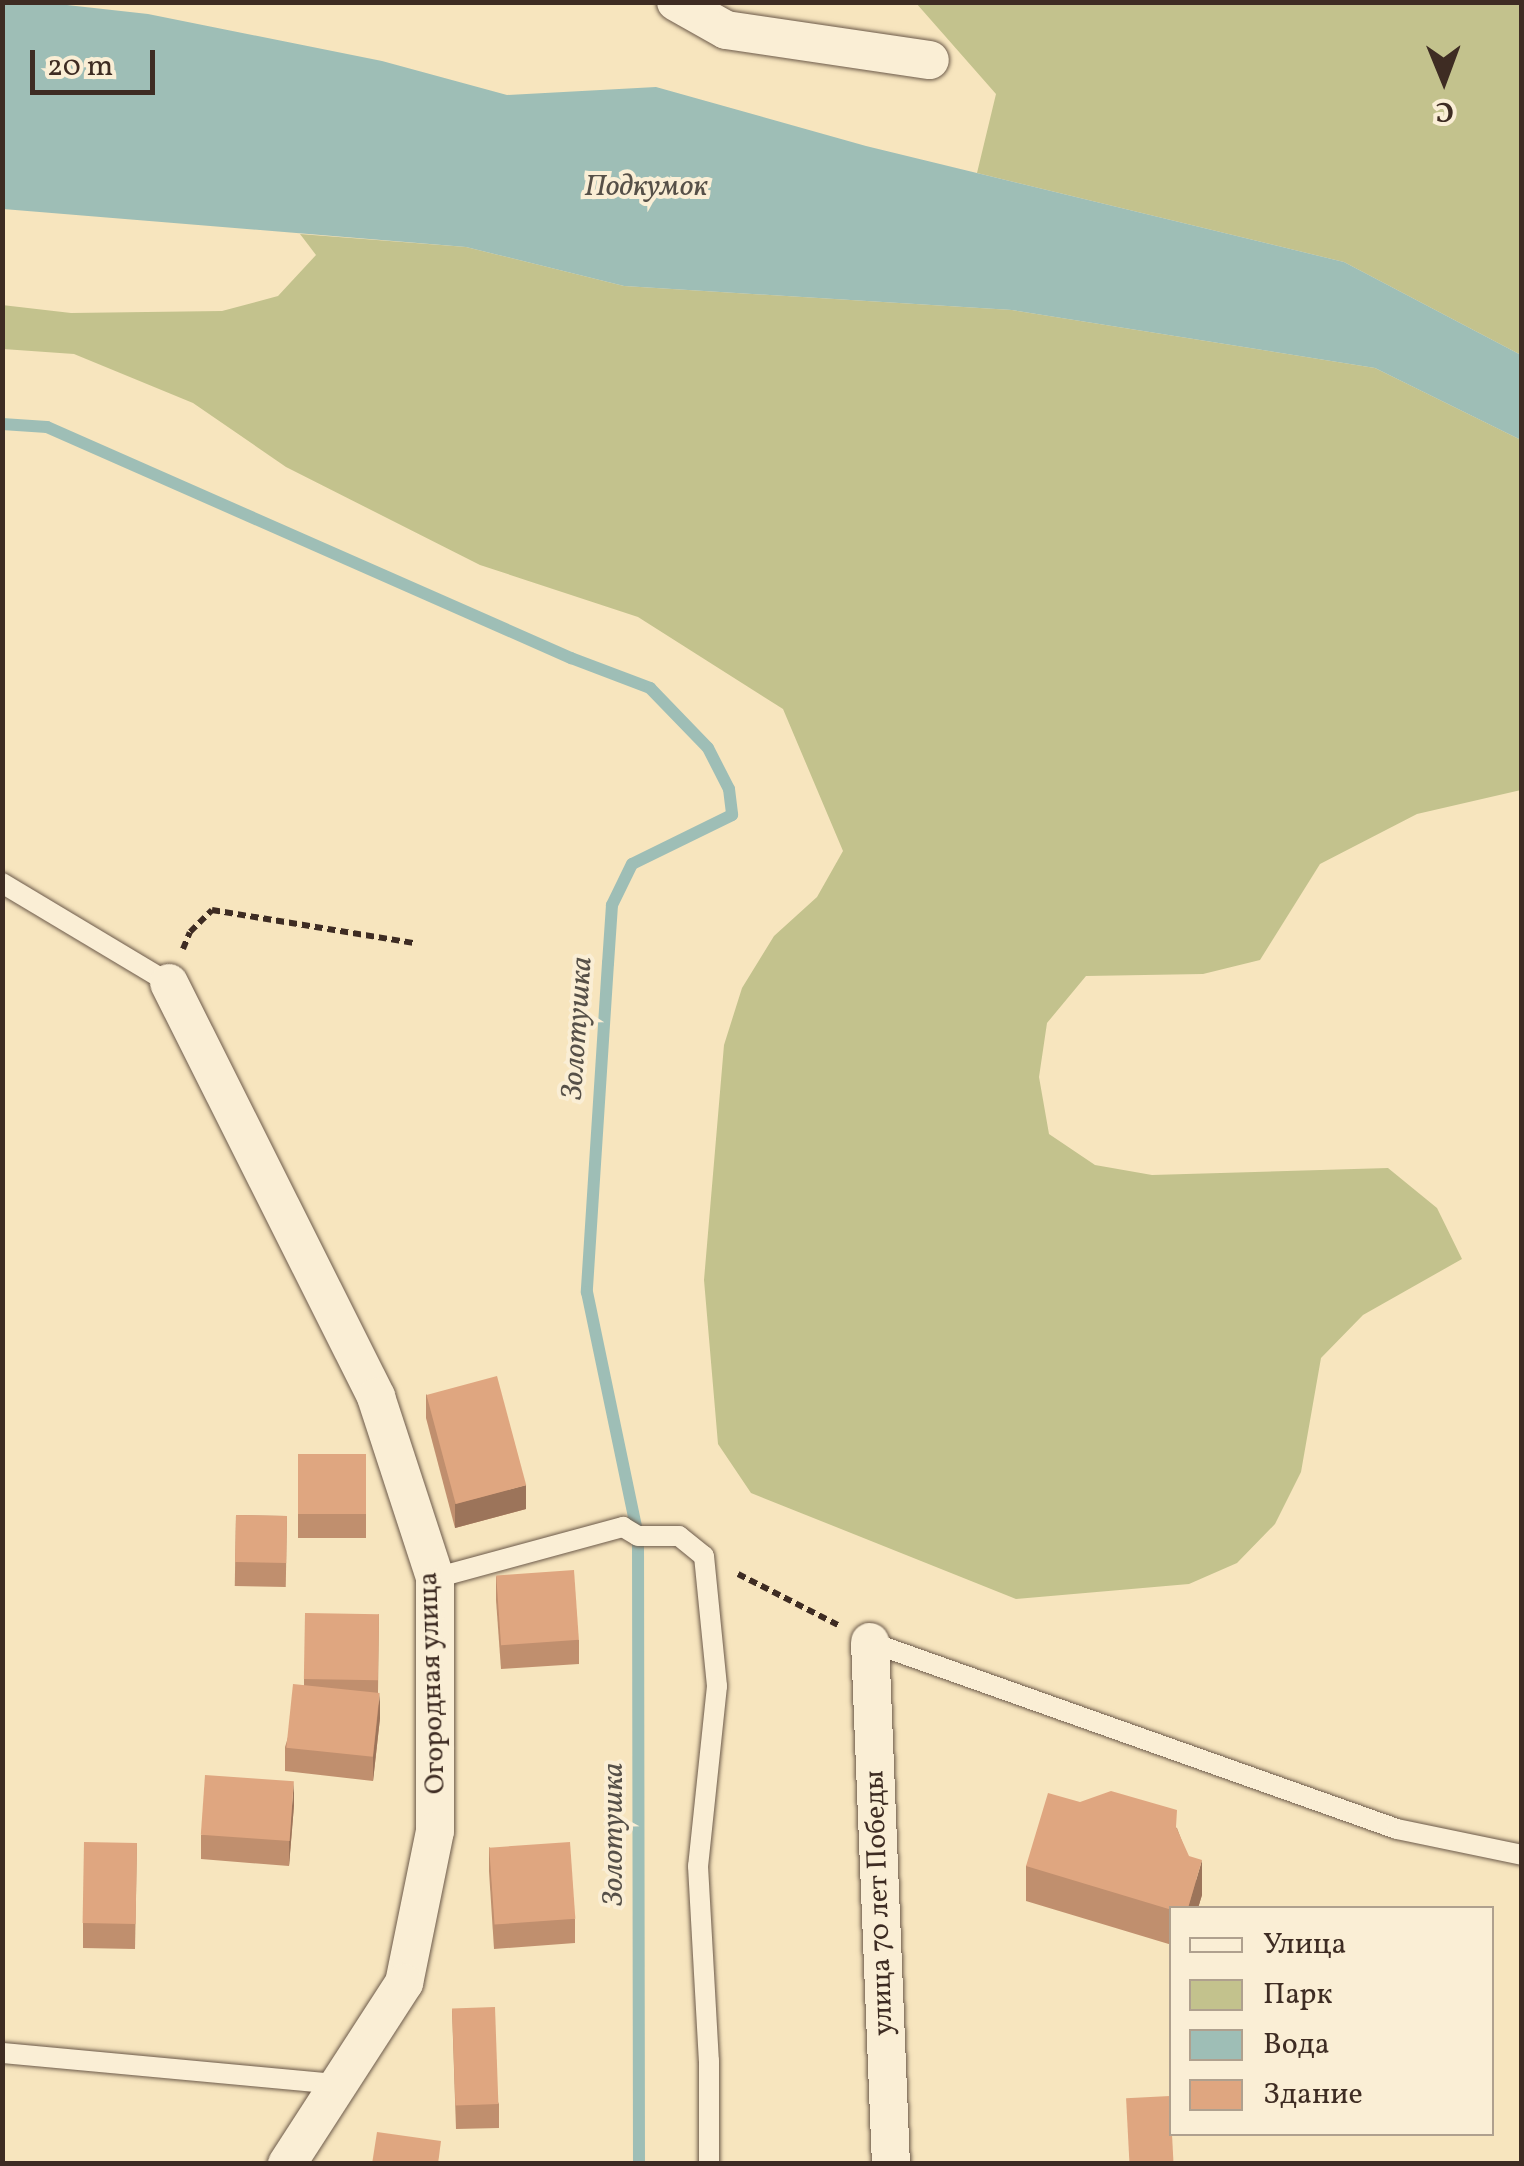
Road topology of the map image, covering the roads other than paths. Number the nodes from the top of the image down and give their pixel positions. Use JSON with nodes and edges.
{"nodes":[{"id":1,"x":676,"y":2,"type":"edge"},
{"id":2,"x":930,"y":60,"type":"dead end"},
{"id":3,"x":2,"y":883,"type":"edge"},
{"id":4,"x":170,"y":982,"type":"joint"},
{"id":5,"x":436,"y":1578,"type":"junction"},
{"id":6,"x":870,"y":1642,"type":"joint"},
{"id":7,"x":1522,"y":1855,"type":"edge"},
{"id":8,"x":2,"y":2053,"type":"edge"},
{"id":9,"x":339,"y":2084,"type":"junction"},
{"id":10,"x":287,"y":2164,"type":"edge"},
{"id":11,"x":709,"y":2164,"type":"edge"},
{"id":12,"x":891,"y":2164,"type":"edge"}],
"edges":[{"from":1,"to":2,"type":"street"},
{"from":3,"to":4,"type":"lane"},
{"from":4,"to":5,"type":"street","name":"Огородная улица"},
{"from":5,"to":9,"type":"street","name":"Огородная улица"},
{"from":5,"to":11,"type":"lane"},
{"from":6,"to":7,"type":"lane"},
{"from":6,"to":12,"type":"street","name":"улица 70 лет Победы"},
{"from":8,"to":9,"type":"lane"},
{"from":9,"to":10,"type":"street","name":"Огородная улица"}]}
